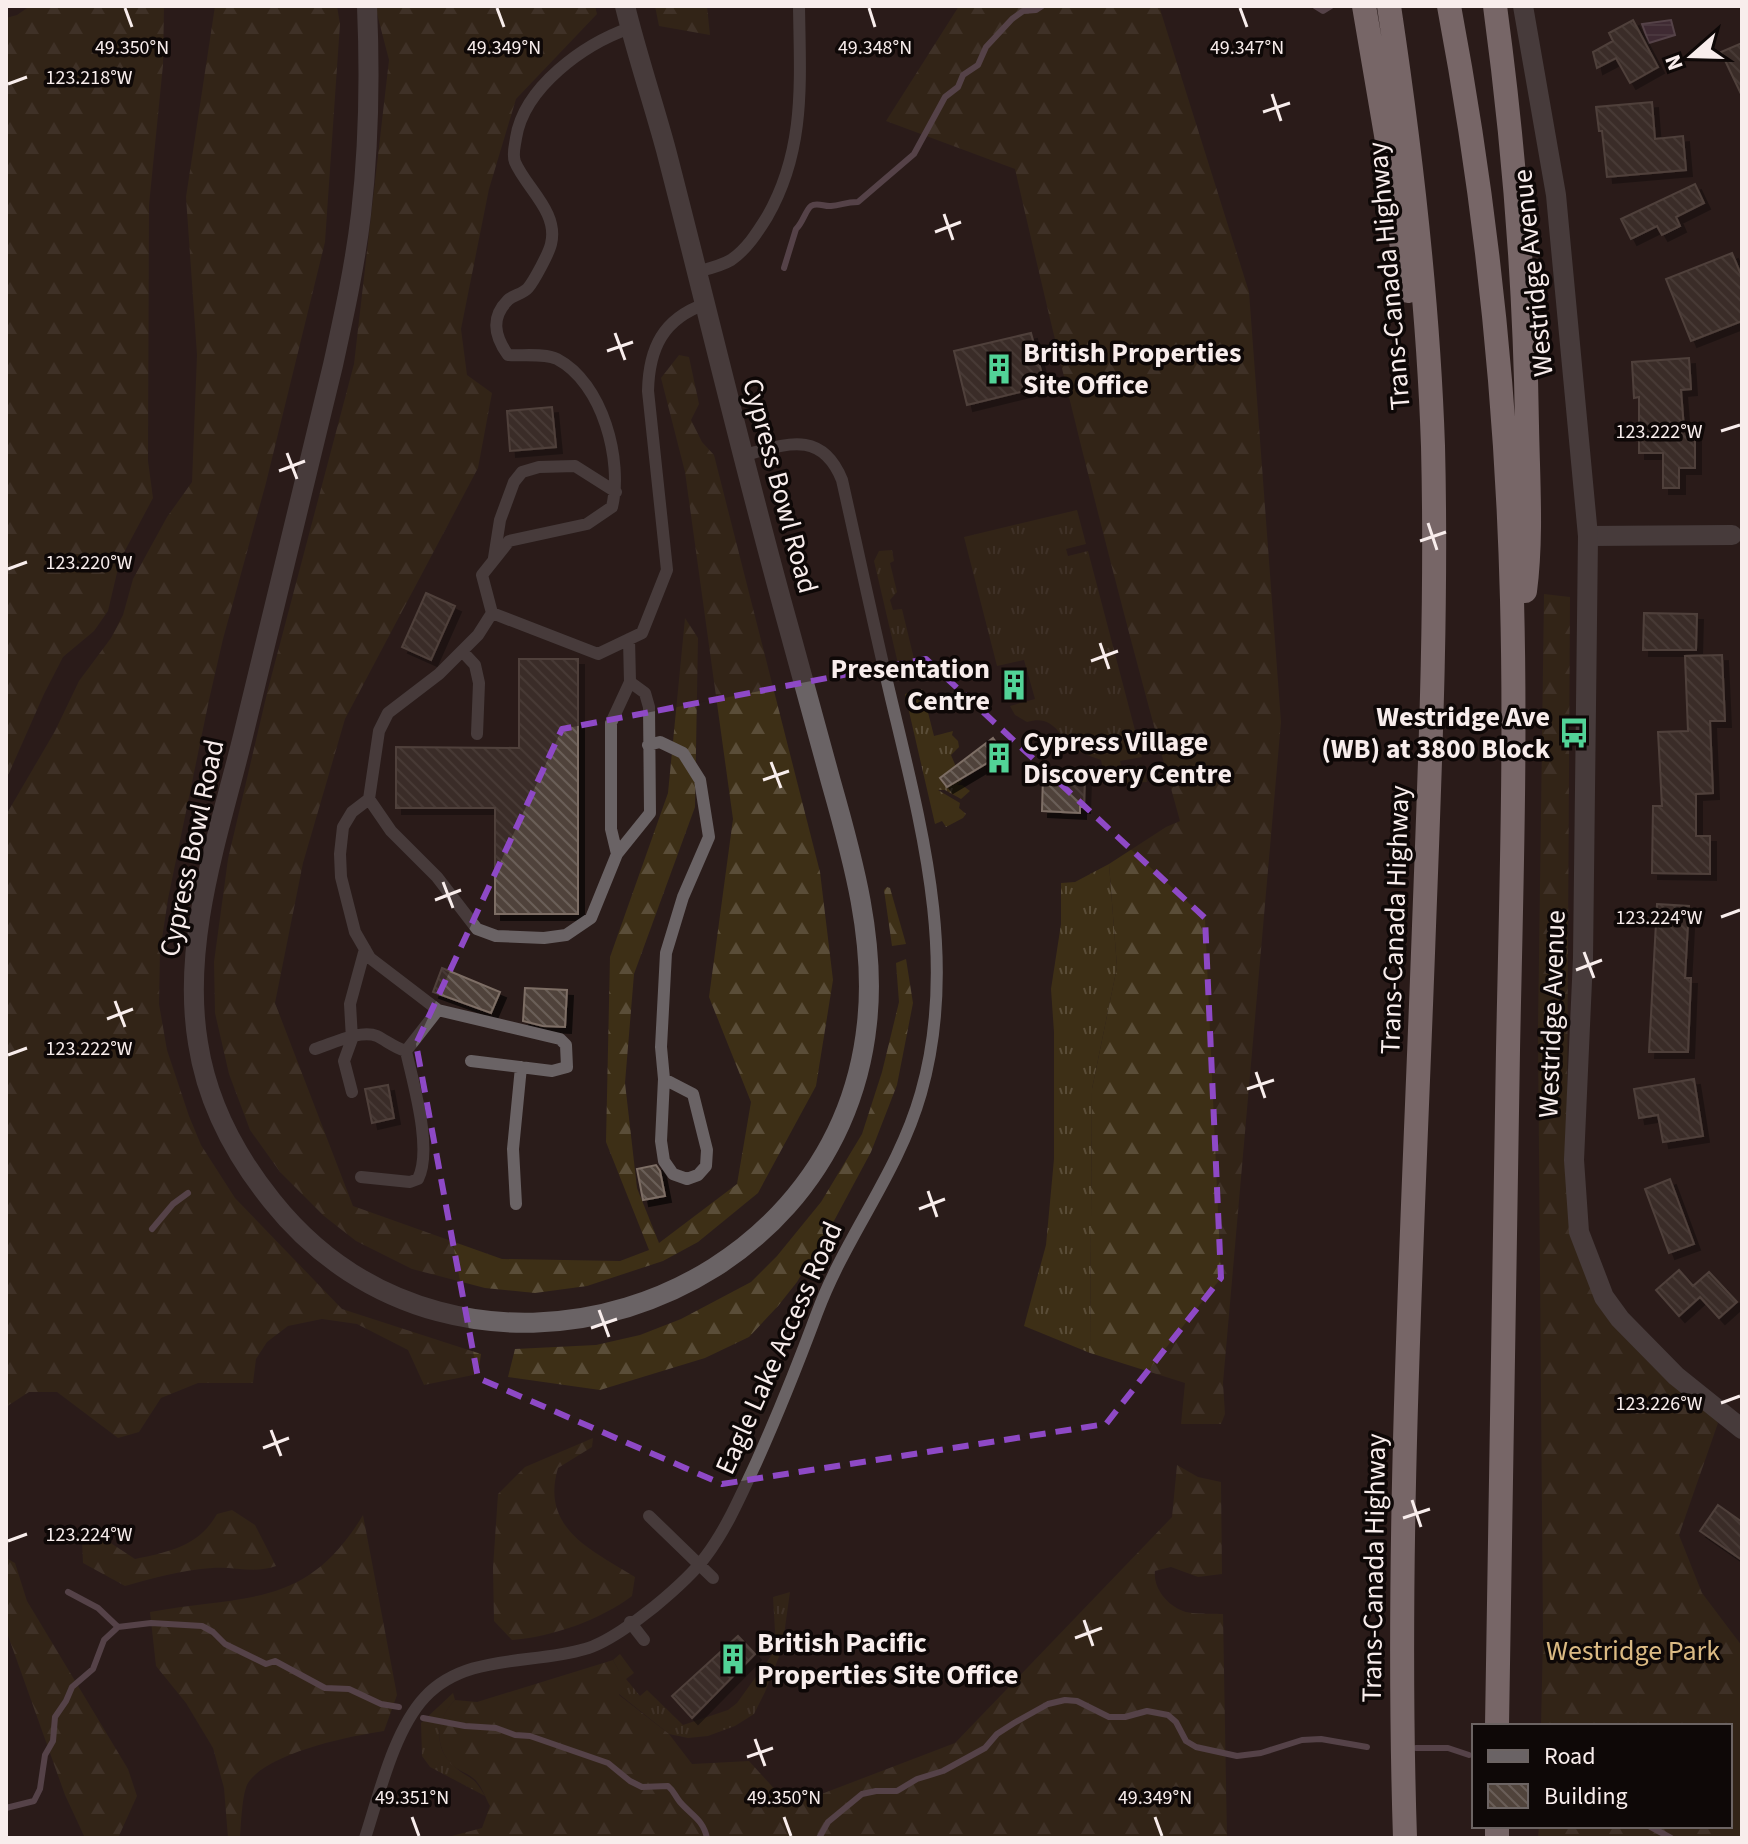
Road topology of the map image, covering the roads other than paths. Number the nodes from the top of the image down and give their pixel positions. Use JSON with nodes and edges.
{"nodes":[{"id":1,"x":367,"y":6,"type":"edge"},
{"id":2,"x":625,"y":6,"type":"edge"},
{"id":3,"x":799,"y":6,"type":"edge"},
{"id":4,"x":1364,"y":6,"type":"edge"},
{"id":5,"x":1389,"y":6,"type":"edge"},
{"id":6,"x":1449,"y":6,"type":"edge"},
{"id":7,"x":1495,"y":6,"type":"edge"},
{"id":8,"x":1523,"y":6,"type":"edge"},
{"id":9,"x":630,"y":28,"type":"junction"},
{"id":10,"x":696,"y":272,"type":"junction"},
{"id":11,"x":705,"y":304,"type":"junction"},
{"id":12,"x":1433,"y":443,"type":"junction"},
{"id":13,"x":741,"y":456,"type":"junction"},
{"id":14,"x":616,"y":492,"type":"junction"},
{"id":15,"x":1732,"y":535,"type":"dead end"},
{"id":16,"x":1588,"y":536,"type":"junction"},
{"id":17,"x":493,"y":561,"type":"junction"},
{"id":18,"x":492,"y":613,"type":"junction"},
{"id":19,"x":629,"y":639,"type":"junction"},
{"id":20,"x":462,"y":651,"type":"junction"},
{"id":21,"x":630,"y":682,"type":"junction"},
{"id":22,"x":1513,"y":685,"type":"junction"},
{"id":23,"x":477,"y":734,"type":"dead end"},
{"id":24,"x":648,"y":745,"type":"junction"},
{"id":25,"x":369,"y":799,"type":"junction"},
{"id":26,"x":617,"y":854,"type":"junction"},
{"id":27,"x":365,"y":949,"type":"junction"},
{"id":28,"x":438,"y":1010,"type":"junction"},
{"id":29,"x":352,"y":1037,"type":"junction"},
{"id":30,"x":315,"y":1049,"type":"dead end"},
{"id":31,"x":406,"y":1051,"type":"junction"},
{"id":32,"x":471,"y":1061,"type":"dead end"},
{"id":33,"x":521,"y":1067,"type":"junction"},
{"id":34,"x":664,"y":1079,"type":"junction"},
{"id":35,"x":352,"y":1092,"type":"dead end"},
{"id":36,"x":361,"y":1177,"type":"dead end"},
{"id":37,"x":516,"y":1204,"type":"dead end"},
{"id":38,"x":1742,"y":1429,"type":"edge"},
{"id":39,"x":649,"y":1516,"type":"dead end"},
{"id":40,"x":699,"y":1564,"type":"junction"},
{"id":41,"x":713,"y":1578,"type":"dead end"},
{"id":42,"x":630,"y":1622,"type":"junction"},
{"id":43,"x":644,"y":1640,"type":"dead end"},
{"id":44,"x":1497,"y":1724,"type":"edge"},
{"id":45,"x":365,"y":1838,"type":"edge"},
{"id":46,"x":1405,"y":1838,"type":"edge"}],
"edges":[{"from":1,"to":13,"type":"street","name":"Cypress Bowl Road"},
{"from":2,"to":9,"type":"street","name":"Cypress Bowl Road"},
{"from":3,"to":10,"type":"lane"},
{"from":4,"to":12,"type":"highway"},
{"from":5,"to":12,"type":"highway","name":"Trans-Canada Highway"},
{"from":6,"to":22,"type":"highway"},
{"from":7,"to":22,"type":"highway"},
{"from":8,"to":16,"type":"street","name":"Westridge Avenue"},
{"from":9,"to":10,"type":"street","name":"Cypress Bowl Road"},
{"from":9,"to":14,"type":"lane"},
{"from":10,"to":11,"type":"street","name":"Cypress Bowl Road"},
{"from":11,"to":13,"type":"street","name":"Cypress Bowl Road"},
{"from":11,"to":19,"type":"lane"},
{"from":12,"to":46,"type":"highway","name":"Trans-Canada Highway"},
{"from":13,"to":40,"type":"lane","name":"Eagle Lake Access Road"},
{"from":14,"to":17,"type":"lane"},
{"from":14,"to":17,"type":"lane"},
{"from":15,"to":16,"type":"street"},
{"from":16,"to":38,"type":"street","name":"Westridge Avenue"},
{"from":17,"to":18,"type":"lane"},
{"from":18,"to":19,"type":"lane"},
{"from":18,"to":20,"type":"lane"},
{"from":19,"to":21,"type":"lane"},
{"from":20,"to":23,"type":"lane"},
{"from":20,"to":25,"type":"lane"},
{"from":21,"to":24,"type":"lane"},
{"from":21,"to":26,"type":"lane"},
{"from":22,"to":44,"type":"highway"},
{"from":24,"to":26,"type":"lane"},
{"from":24,"to":34,"type":"lane"},
{"from":25,"to":26,"type":"lane"},
{"from":25,"to":27,"type":"lane"},
{"from":27,"to":28,"type":"lane"},
{"from":27,"to":29,"type":"lane"},
{"from":28,"to":31,"type":"lane"},
{"from":28,"to":33,"type":"lane"},
{"from":29,"to":30,"type":"lane"},
{"from":29,"to":31,"type":"lane"},
{"from":29,"to":35,"type":"lane"},
{"from":31,"to":36,"type":"lane"},
{"from":32,"to":33,"type":"lane"},
{"from":33,"to":37,"type":"lane"},
{"from":34,"to":34,"type":"lane"},
{"from":39,"to":40,"type":"lane"},
{"from":40,"to":41,"type":"lane"},
{"from":40,"to":42,"type":"lane","name":"Eagle Lake Access Road"},
{"from":42,"to":43,"type":"lane"},
{"from":42,"to":45,"type":"lane","name":"Eagle Lake Access Road"}]}
